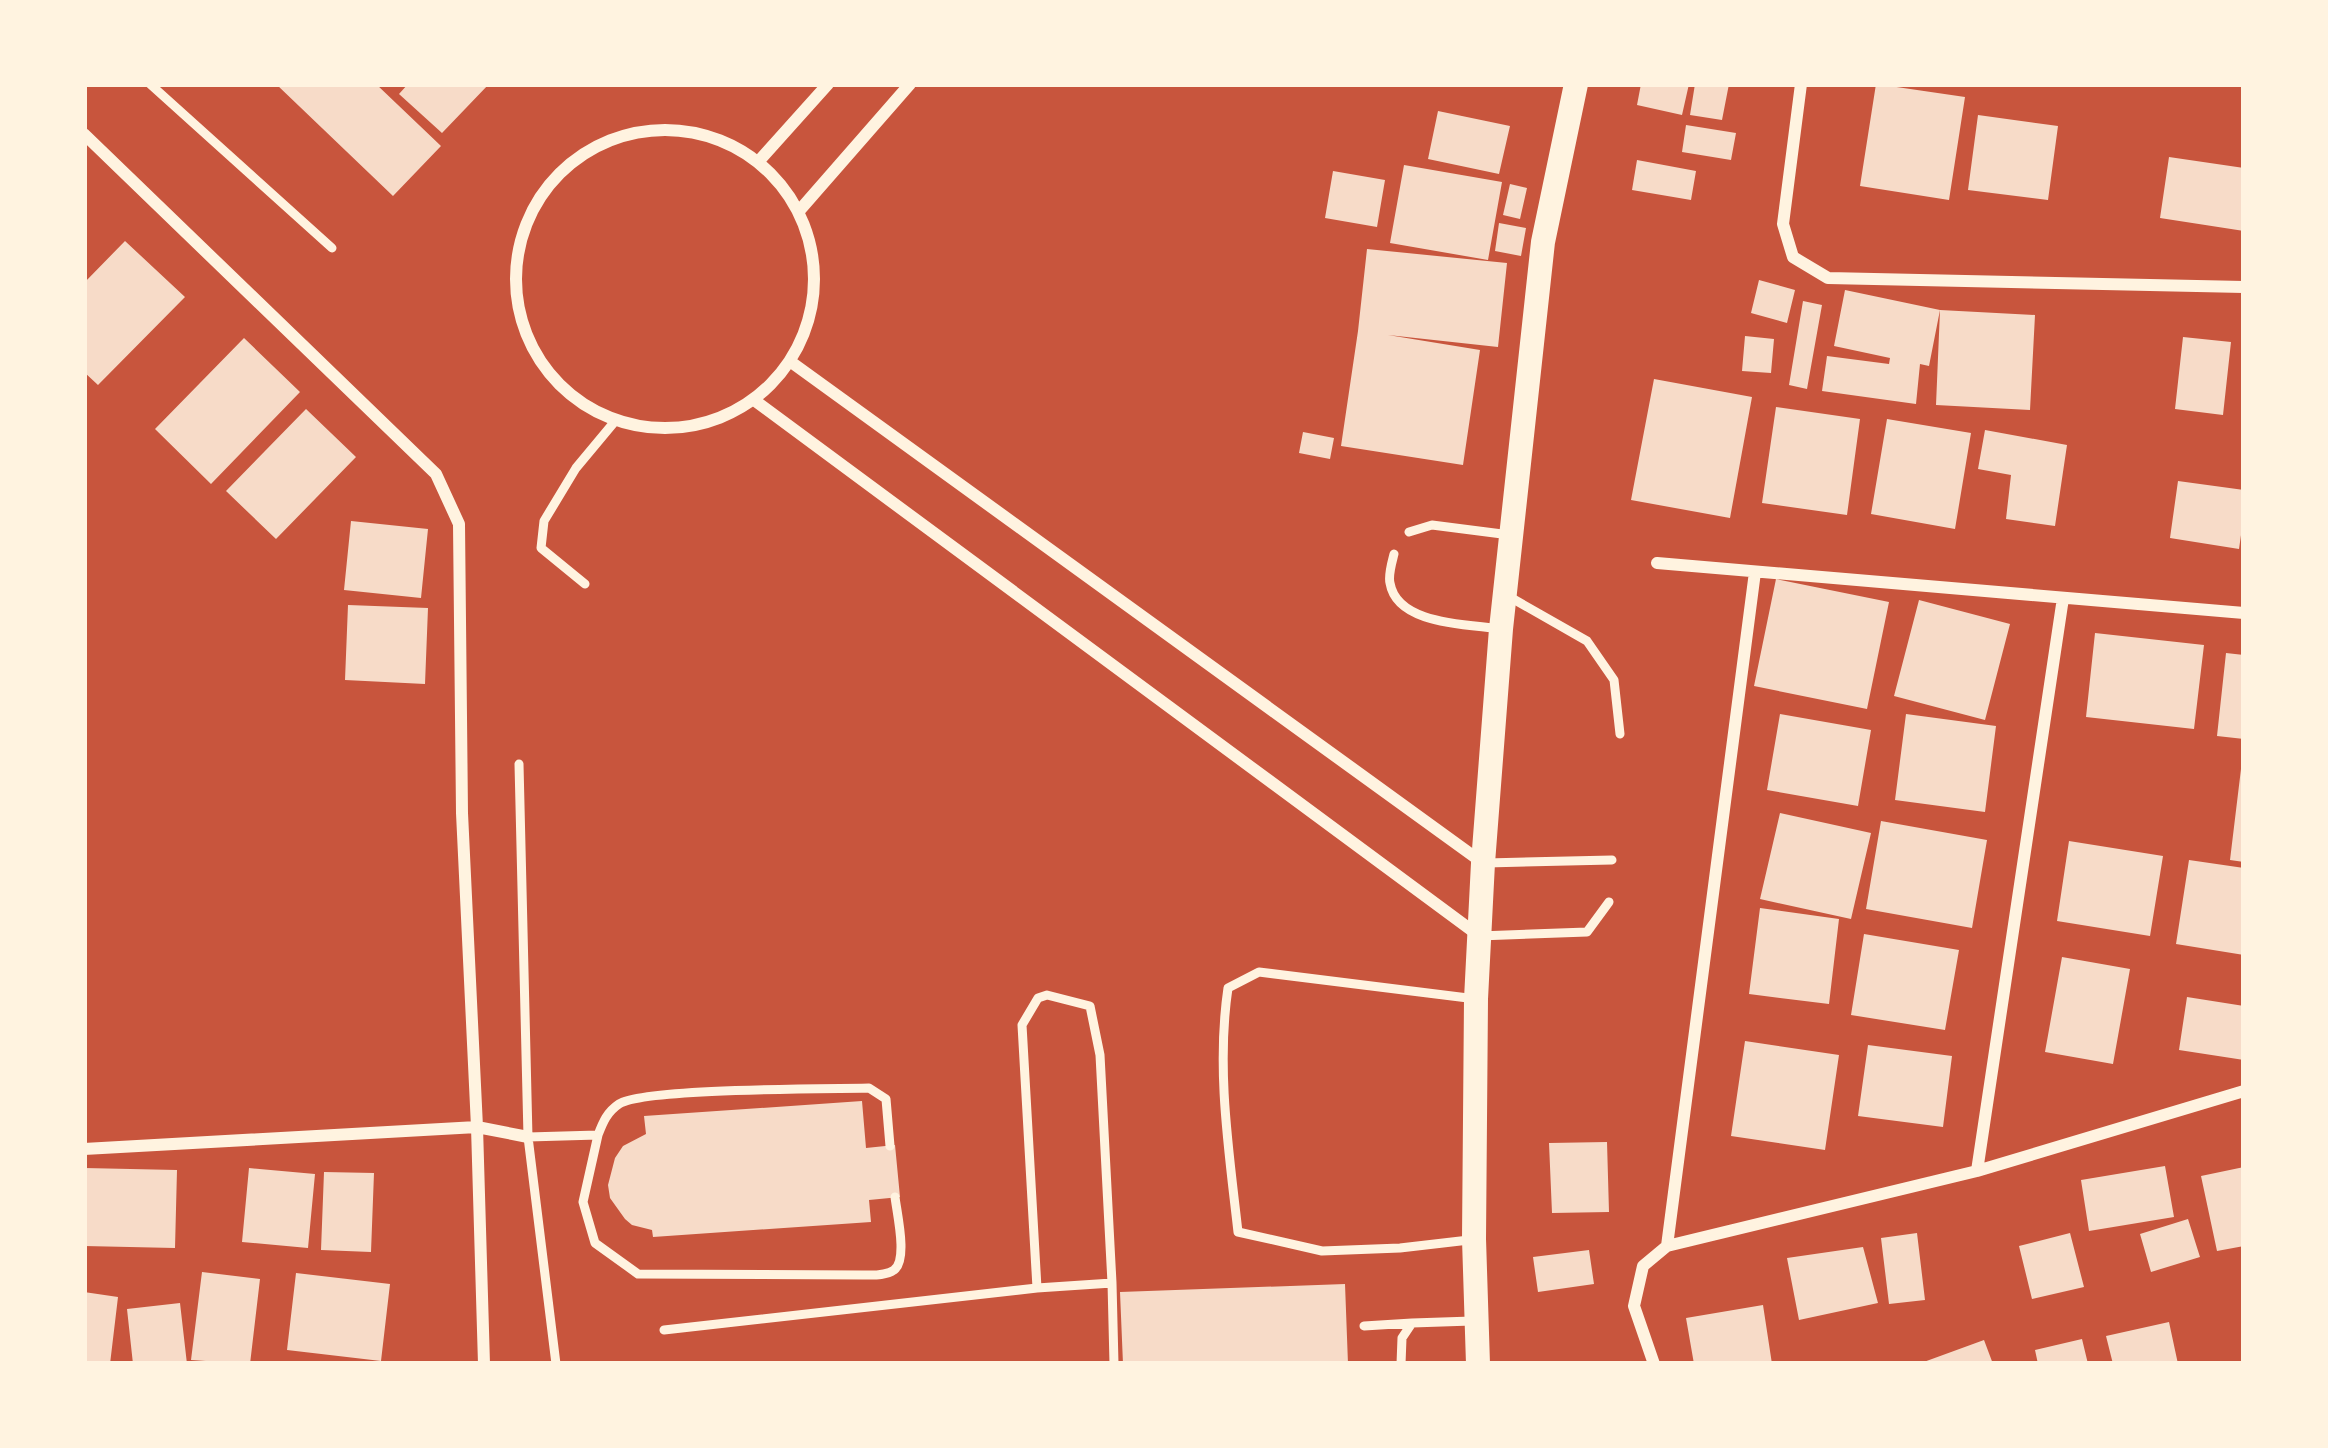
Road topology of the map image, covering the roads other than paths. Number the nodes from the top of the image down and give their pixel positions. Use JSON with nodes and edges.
{"nodes":[{"id":1,"x":151,"y":84,"type":"edge"},
{"id":2,"x":829,"y":84,"type":"edge"},
{"id":3,"x":910,"y":84,"type":"edge"},
{"id":4,"x":1576,"y":84,"type":"edge"},
{"id":5,"x":1801,"y":84,"type":"edge"},
{"id":6,"x":84,"y":134,"type":"edge"},
{"id":7,"x":758,"y":162,"type":"junction"},
{"id":8,"x":799,"y":211,"type":"junction"},
{"id":9,"x":332,"y":248,"type":"dead end"},
{"id":10,"x":2244,"y":287,"type":"edge"},
{"id":11,"x":791,"y":362,"type":"junction"},
{"id":12,"x":754,"y":400,"type":"junction"},
{"id":13,"x":616,"y":420,"type":"junction"},
{"id":14,"x":1409,"y":532,"type":"dead end"},
{"id":15,"x":1510,"y":535,"type":"junction"},
{"id":16,"x":1394,"y":554,"type":"dead end"},
{"id":17,"x":1658,"y":563,"type":"dead end"},
{"id":18,"x":1755,"y":572,"type":"junction"},
{"id":19,"x":584,"y":584,"type":"dead end"},
{"id":20,"x":1503,"y":594,"type":"junction"},
{"id":21,"x":2062,"y":598,"type":"junction"},
{"id":22,"x":2244,"y":613,"type":"edge"},
{"id":23,"x":1501,"y":629,"type":"junction"},
{"id":24,"x":1620,"y":734,"type":"dead end"},
{"id":25,"x":519,"y":764,"type":"dead end"},
{"id":26,"x":1612,"y":860,"type":"dead end"},
{"id":27,"x":1483,"y":863,"type":"junction"},
{"id":28,"x":1609,"y":902,"type":"dead end"},
{"id":29,"x":1479,"y":936,"type":"junction"},
{"id":30,"x":1476,"y":999,"type":"junction"},
{"id":31,"x":2244,"y":1091,"type":"edge"},
{"id":32,"x":477,"y":1127,"type":"junction"},
{"id":33,"x":598,"y":1135,"type":"junction"},
{"id":34,"x":528,"y":1137,"type":"junction"},
{"id":35,"x":890,"y":1146,"type":"dead end"},
{"id":36,"x":84,"y":1149,"type":"edge"},
{"id":37,"x":1976,"y":1171,"type":"junction"},
{"id":38,"x":895,"y":1197,"type":"dead end"},
{"id":39,"x":1474,"y":1239,"type":"junction"},
{"id":40,"x":1667,"y":1246,"type":"junction"},
{"id":41,"x":1112,"y":1283,"type":"junction"},
{"id":42,"x":1037,"y":1288,"type":"junction"},
{"id":43,"x":1477,"y":1321,"type":"junction"},
{"id":44,"x":1412,"y":1323,"type":"junction"},
{"id":45,"x":1364,"y":1325,"type":"dead end"},
{"id":46,"x":664,"y":1330,"type":"dead end"},
{"id":47,"x":484,"y":1364,"type":"edge"},
{"id":48,"x":556,"y":1364,"type":"edge"},
{"id":49,"x":1114,"y":1364,"type":"edge"},
{"id":50,"x":1401,"y":1364,"type":"edge"},
{"id":51,"x":1478,"y":1364,"type":"edge"},
{"id":52,"x":1654,"y":1364,"type":"edge"}],
"edges":[{"from":1,"to":9,"type":"lane"},
{"from":2,"to":7,"type":"street"},
{"from":3,"to":8,"type":"street"},
{"from":4,"to":15,"type":"main road"},
{"from":5,"to":10,"type":"street"},
{"from":6,"to":32,"type":"street"},
{"from":7,"to":8,"type":"street"},
{"from":7,"to":13,"type":"street"},
{"from":8,"to":11,"type":"street"},
{"from":11,"to":12,"type":"street"},
{"from":11,"to":27,"type":"street"},
{"from":12,"to":13,"type":"street"},
{"from":12,"to":29,"type":"street"},
{"from":13,"to":19,"type":"lane"},
{"from":14,"to":15,"type":"lane"},
{"from":15,"to":20,"type":"main road"},
{"from":16,"to":23,"type":"lane"},
{"from":17,"to":18,"type":"street"},
{"from":18,"to":21,"type":"street"},
{"from":18,"to":40,"type":"street"},
{"from":20,"to":23,"type":"main road"},
{"from":20,"to":24,"type":"lane"},
{"from":21,"to":22,"type":"street"},
{"from":21,"to":37,"type":"street"},
{"from":23,"to":27,"type":"main road"},
{"from":25,"to":34,"type":"lane"},
{"from":26,"to":27,"type":"lane"},
{"from":27,"to":29,"type":"main road"},
{"from":28,"to":29,"type":"lane"},
{"from":29,"to":30,"type":"main road"},
{"from":30,"to":39,"type":"main road"},
{"from":30,"to":39,"type":"lane"},
{"from":31,"to":37,"type":"street"},
{"from":32,"to":34,"type":"street"},
{"from":32,"to":36,"type":"street"},
{"from":32,"to":47,"type":"street"},
{"from":33,"to":34,"type":"lane"},
{"from":33,"to":35,"type":"lane"},
{"from":33,"to":38,"type":"lane"},
{"from":34,"to":48,"type":"lane"},
{"from":37,"to":40,"type":"street"},
{"from":39,"to":43,"type":"main road"},
{"from":40,"to":52,"type":"street"},
{"from":41,"to":42,"type":"lane"},
{"from":41,"to":42,"type":"lane"},
{"from":41,"to":49,"type":"lane"},
{"from":42,"to":46,"type":"lane"},
{"from":43,"to":44,"type":"lane"},
{"from":43,"to":51,"type":"main road"},
{"from":44,"to":45,"type":"lane"},
{"from":44,"to":50,"type":"lane"}]}
